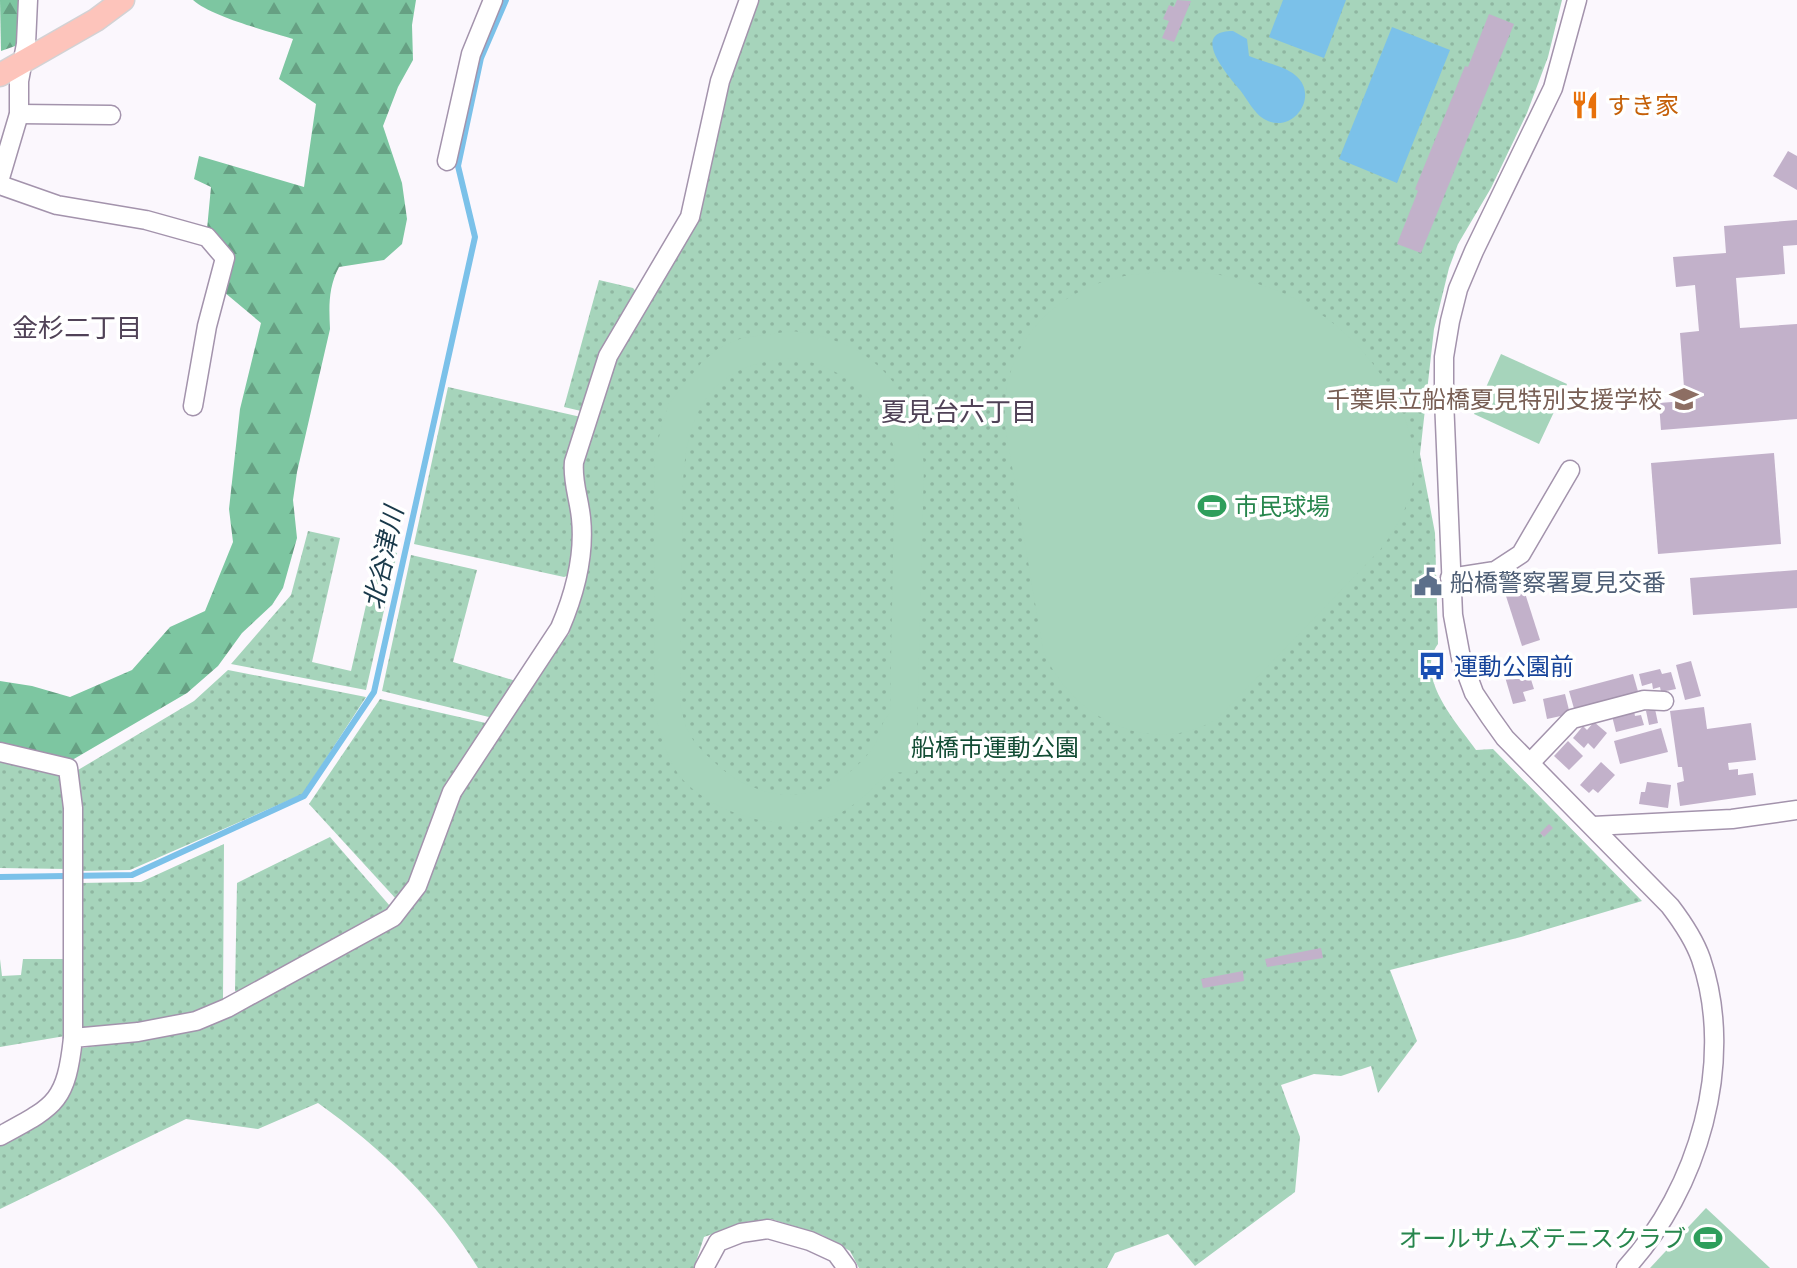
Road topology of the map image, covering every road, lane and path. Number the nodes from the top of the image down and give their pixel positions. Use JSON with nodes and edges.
{"nodes":[{"id":1,"x":28,"y":0,"type":"edge"},
{"id":2,"x":123,"y":0,"type":"edge"},
{"id":3,"x":493,"y":0,"type":"edge"},
{"id":4,"x":749,"y":0,"type":"edge"},
{"id":5,"x":1577,"y":0,"type":"edge"},
{"id":6,"x":22,"y":63,"type":"junction"},
{"id":7,"x":0,"y":75,"type":"edge"},
{"id":8,"x":19,"y":114,"type":"junction"},
{"id":9,"x":111,"y":115,"type":"dead end"},
{"id":10,"x":447,"y":161,"type":"dead end"},
{"id":11,"x":0,"y":178,"type":"edge"},
{"id":12,"x":0,"y":185,"type":"edge"},
{"id":13,"x":193,"y":406,"type":"dead end"},
{"id":14,"x":1570,"y":470,"type":"dead end"},
{"id":15,"x":1450,"y":578,"type":"junction"},
{"id":16,"x":1664,"y":701,"type":"dead end"},
{"id":17,"x":0,"y":752,"type":"edge"},
{"id":18,"x":1530,"y":763,"type":"junction"},
{"id":19,"x":1797,"y":810,"type":"edge"},
{"id":20,"x":1593,"y":826,"type":"junction"},
{"id":21,"x":73,"y":1038,"type":"junction"},
{"id":22,"x":0,"y":1136,"type":"edge"},
{"id":23,"x":704,"y":1268,"type":"edge"},
{"id":24,"x":847,"y":1268,"type":"edge"},
{"id":25,"x":1626,"y":1268,"type":"edge"}],
"edges":[{"from":1,"to":6,"type":"street"},
{"from":2,"to":6,"type":"main road"},
{"from":3,"to":10,"type":"street"},
{"from":4,"to":21,"type":"street"},
{"from":5,"to":15,"type":"street"},
{"from":6,"to":7,"type":"main road"},
{"from":6,"to":8,"type":"street"},
{"from":8,"to":9,"type":"street"},
{"from":8,"to":11,"type":"street"},
{"from":12,"to":13,"type":"street"},
{"from":14,"to":15,"type":"street"},
{"from":15,"to":18,"type":"street"},
{"from":16,"to":18,"type":"street"},
{"from":17,"to":21,"type":"street"},
{"from":18,"to":20,"type":"street"},
{"from":19,"to":20,"type":"street"},
{"from":20,"to":25,"type":"street"},
{"from":21,"to":22,"type":"street"},
{"from":23,"to":24,"type":"street"}]}
